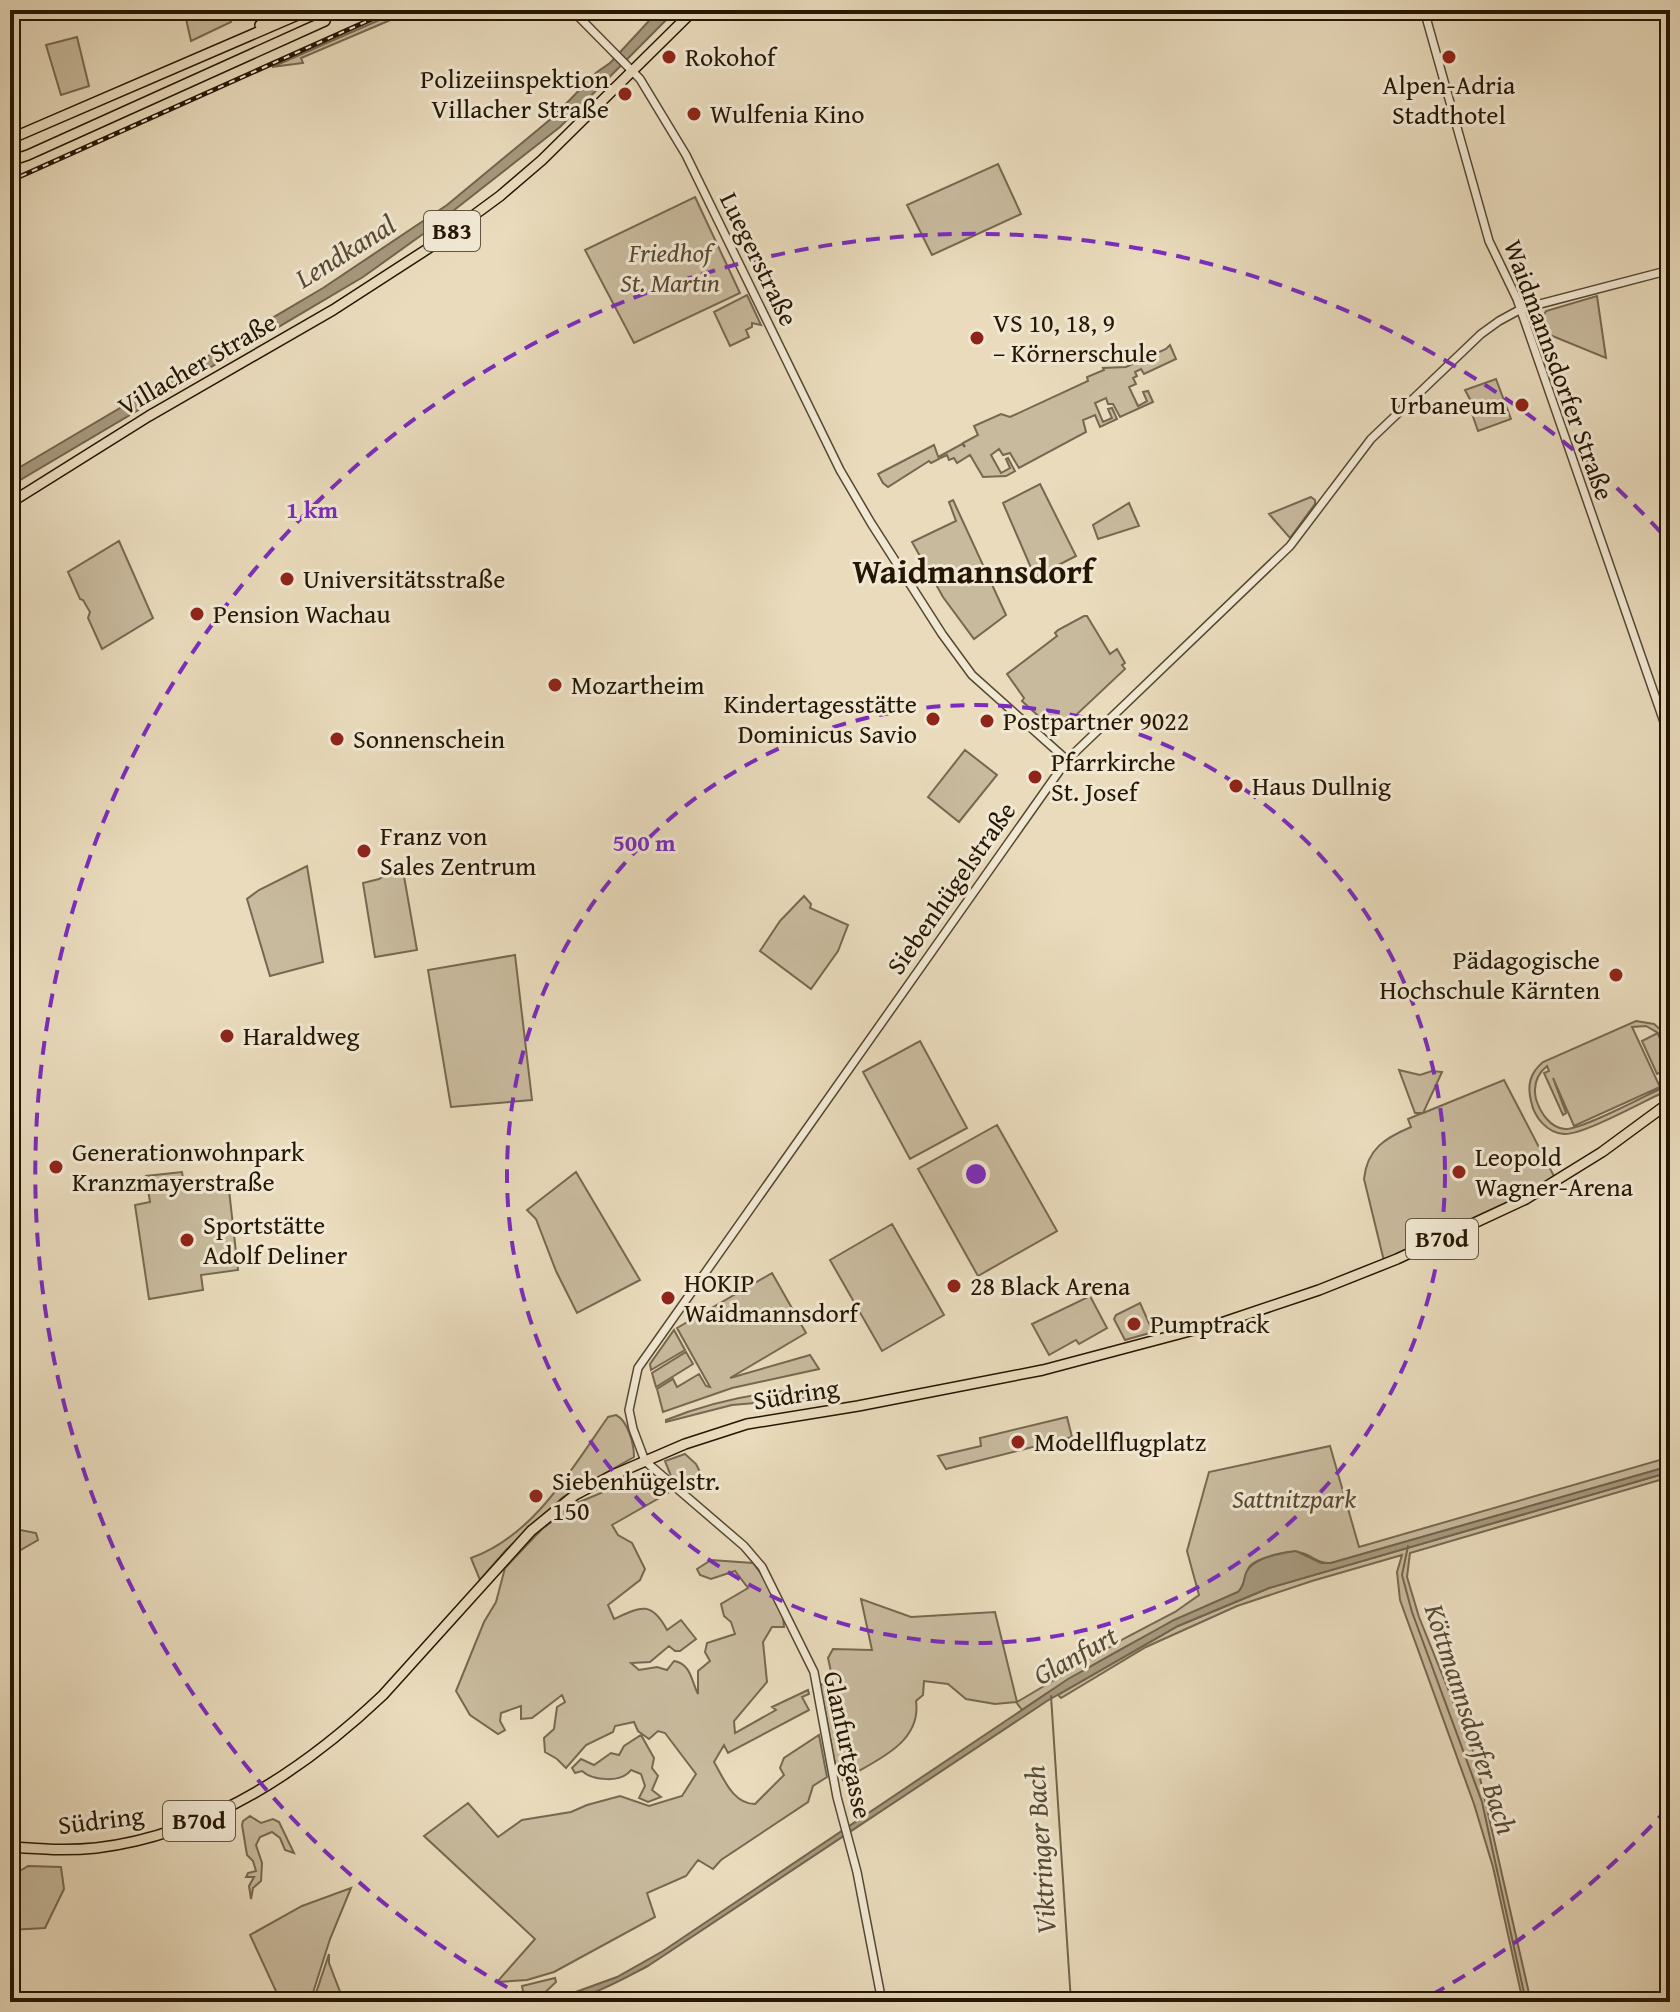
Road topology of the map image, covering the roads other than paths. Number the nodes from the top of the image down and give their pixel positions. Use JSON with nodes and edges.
{"nodes":[{"id":1,"x":285,"y":10,"type":"edge"},
{"id":2,"x":309,"y":10,"type":"edge"},
{"id":3,"x":572,"y":10,"type":"edge"},
{"id":4,"x":694,"y":10,"type":"edge"},
{"id":5,"x":1424,"y":10,"type":"edge"},
{"id":6,"x":325,"y":21,"type":"tunnel mouth"},
{"id":7,"x":244,"y":36,"type":"junction"},
{"id":8,"x":630,"y":69,"type":"junction"},
{"id":9,"x":10,"y":139,"type":"edge"},
{"id":10,"x":10,"y":161,"type":"edge"},
{"id":11,"x":1670,"y":270,"type":"edge"},
{"id":12,"x":1521,"y":309,"type":"junction"},
{"id":13,"x":10,"y":503,"type":"edge"},
{"id":14,"x":1670,"y":739,"type":"edge"},
{"id":15,"x":1067,"y":760,"type":"junction"},
{"id":16,"x":1670,"y":1102,"type":"edge"},
{"id":17,"x":645,"y":1461,"type":"junction"},
{"id":18,"x":10,"y":1847,"type":"edge"},
{"id":19,"x":882,"y":2002,"type":"edge"}],
"edges":[{"from":1,"to":7,"type":"main road"},
{"from":2,"to":7,"type":"main road"},
{"from":3,"to":8,"type":"street","name":"Luegerstraße"},
{"from":4,"to":8,"type":"main road","name":"Villacher Straße","number":"B83"},
{"from":5,"to":12,"type":"street","name":"Waidmannsdorfer Straße"},
{"from":6,"to":10,"type":"main road"},
{"from":7,"to":9,"type":"main road"},
{"from":8,"to":13,"type":"main road","name":"Villacher Straße","number":"B83"},
{"from":8,"to":15,"type":"street","name":"Luegerstraße"},
{"from":11,"to":12,"type":"street","name":"Siebenhügelstraße"},
{"from":12,"to":14,"type":"street","name":"Waidmannsdorfer Straße"},
{"from":12,"to":15,"type":"street","name":"Siebenhügelstraße"},
{"from":15,"to":17,"type":"street","name":"Siebenhügelstraße"},
{"from":16,"to":17,"type":"main road","name":"Südring","number":"B70d"},
{"from":17,"to":18,"type":"main road","name":"Südring","number":"B70d"},
{"from":17,"to":19,"type":"street","name":"Glanfurtgasse"}]}
